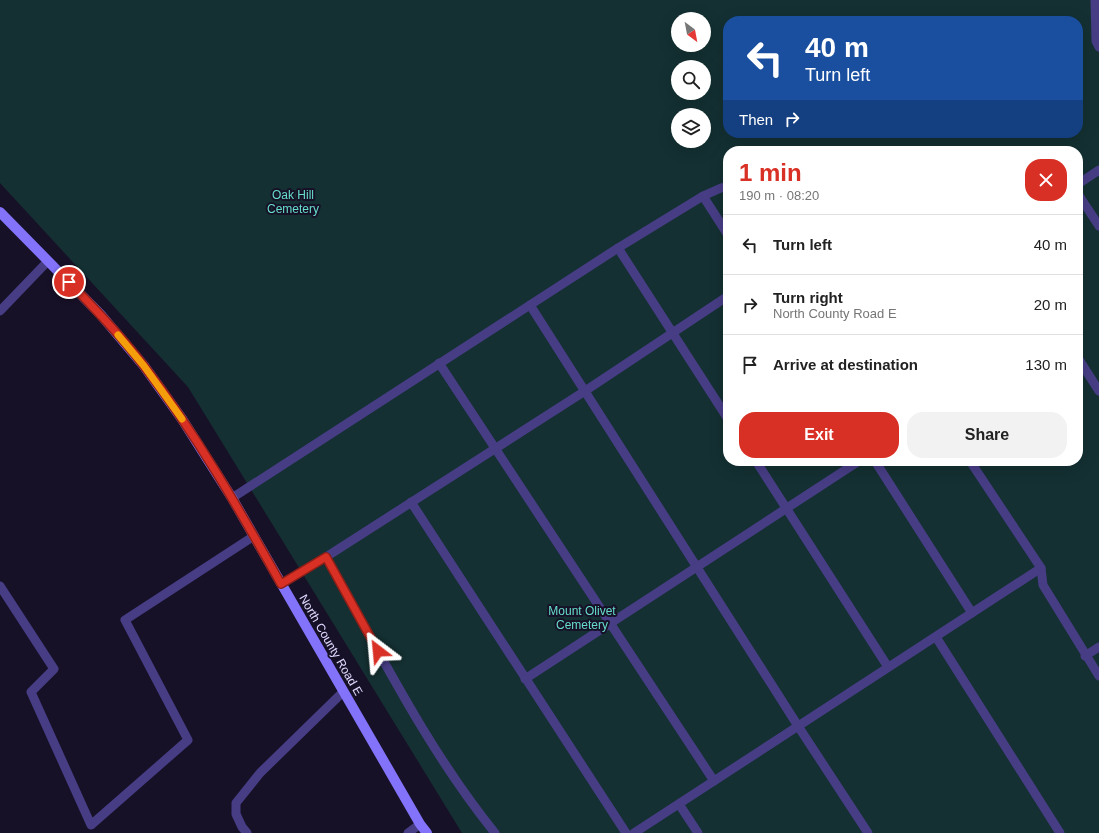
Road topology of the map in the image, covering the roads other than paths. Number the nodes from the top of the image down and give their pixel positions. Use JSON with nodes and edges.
{"nodes":[{"id":1,"x":1095,"y":0,"type":"edge"},
{"id":2,"x":1099,"y":46,"type":"edge"},
{"id":3,"x":1099,"y":170,"type":"edge"},
{"id":4,"x":1083,"y":181,"type":"edge"},
{"id":5,"x":723,"y":187,"type":"edge"},
{"id":6,"x":703,"y":196,"type":"junction"},
{"id":7,"x":1083,"y":202,"type":"edge"},
{"id":8,"x":0,"y":212,"type":"edge"},
{"id":9,"x":1099,"y":226,"type":"edge"},
{"id":10,"x":723,"y":227,"type":"edge"},
{"id":11,"x":618,"y":248,"type":"junction"},
{"id":12,"x":48,"y":261,"type":"junction"},
{"id":13,"x":723,"y":299,"type":"edge"},
{"id":14,"x":530,"y":305,"type":"junction"},
{"id":15,"x":0,"y":311,"type":"edge"},
{"id":16,"x":672,"y":333,"type":"junction"},
{"id":17,"x":439,"y":363,"type":"junction"},
{"id":18,"x":1083,"y":366,"type":"edge"},
{"id":19,"x":585,"y":391,"type":"junction"},
{"id":20,"x":1099,"y":391,"type":"edge"},
{"id":21,"x":723,"y":411,"type":"edge"},
{"id":22,"x":496,"y":448,"type":"junction"},
{"id":23,"x":759,"y":466,"type":"edge"},
{"id":24,"x":852,"y":466,"type":"edge"},
{"id":25,"x":878,"y":466,"type":"edge"},
{"id":26,"x":973,"y":466,"type":"edge"},
{"id":27,"x":232,"y":498,"type":"junction"},
{"id":28,"x":411,"y":502,"type":"junction"},
{"id":29,"x":787,"y":509,"type":"junction"},
{"id":30,"x":254,"y":536,"type":"junction"},
{"id":31,"x":326,"y":557,"type":"junction"},
{"id":32,"x":697,"y":566,"type":"junction"},
{"id":33,"x":1041,"y":568,"type":"junction"},
{"id":34,"x":281,"y":584,"type":"junction"},
{"id":35,"x":0,"y":586,"type":"edge"},
{"id":36,"x":972,"y":613,"type":"junction"},
{"id":37,"x":610,"y":624,"type":"junction"},
{"id":38,"x":936,"y":637,"type":"junction"},
{"id":39,"x":1099,"y":647,"type":"edge"},
{"id":40,"x":1086,"y":656,"type":"junction"},
{"id":41,"x":888,"y":667,"type":"junction"},
{"id":42,"x":1099,"y":676,"type":"edge"},
{"id":43,"x":525,"y":679,"type":"junction"},
{"id":44,"x":343,"y":692,"type":"junction"},
{"id":45,"x":798,"y":726,"type":"junction"},
{"id":46,"x":714,"y":781,"type":"junction"},
{"id":47,"x":679,"y":804,"type":"junction"},
{"id":48,"x":420,"y":824,"type":"junction"},
{"id":49,"x":247,"y":833,"type":"edge"},
{"id":50,"x":408,"y":833,"type":"edge"},
{"id":51,"x":427,"y":833,"type":"edge"},
{"id":52,"x":495,"y":833,"type":"edge"},
{"id":53,"x":626,"y":833,"type":"edge"},
{"id":54,"x":634,"y":833,"type":"edge"},
{"id":55,"x":698,"y":833,"type":"edge"},
{"id":56,"x":868,"y":833,"type":"edge"},
{"id":57,"x":1060,"y":833,"type":"edge"}],
"edges":[{"from":1,"to":2,"type":"lane"},
{"from":3,"to":4,"type":"lane"},
{"from":5,"to":6,"type":"lane"},
{"from":6,"to":10,"type":"lane"},
{"from":6,"to":11,"type":"lane"},
{"from":7,"to":9,"type":"lane"},
{"from":8,"to":12,"type":"main road","name":"North County Road E"},
{"from":11,"to":14,"type":"lane"},
{"from":11,"to":16,"type":"lane"},
{"from":12,"to":15,"type":"lane"},
{"from":12,"to":27,"type":"main road","name":"North County Road E"},
{"from":13,"to":16,"type":"lane"},
{"from":14,"to":17,"type":"lane"},
{"from":14,"to":19,"type":"lane"},
{"from":16,"to":19,"type":"lane"},
{"from":16,"to":21,"type":"lane"},
{"from":17,"to":22,"type":"lane"},
{"from":17,"to":27,"type":"lane"},
{"from":18,"to":20,"type":"lane"},
{"from":19,"to":22,"type":"lane"},
{"from":19,"to":32,"type":"lane"},
{"from":22,"to":28,"type":"lane"},
{"from":22,"to":37,"type":"lane"},
{"from":23,"to":29,"type":"lane"},
{"from":24,"to":29,"type":"lane"},
{"from":25,"to":36,"type":"lane"},
{"from":26,"to":33,"type":"lane"},
{"from":27,"to":30,"type":"main road","name":"North County Road E"},
{"from":28,"to":31,"type":"lane"},
{"from":28,"to":43,"type":"lane"},
{"from":29,"to":32,"type":"lane"},
{"from":29,"to":41,"type":"lane"},
{"from":30,"to":34,"type":"main road","name":"North County Road E"},
{"from":30,"to":35,"type":"lane"},
{"from":31,"to":34,"type":"lane"},
{"from":31,"to":52,"type":"lane"},
{"from":32,"to":37,"type":"lane"},
{"from":32,"to":45,"type":"lane"},
{"from":33,"to":36,"type":"lane"},
{"from":33,"to":40,"type":"lane"},
{"from":34,"to":44,"type":"main road","name":"North County Road E"},
{"from":36,"to":38,"type":"lane"},
{"from":37,"to":43,"type":"lane"},
{"from":37,"to":46,"type":"lane"},
{"from":38,"to":41,"type":"lane"},
{"from":38,"to":57,"type":"lane"},
{"from":39,"to":40,"type":"lane"},
{"from":40,"to":42,"type":"lane"},
{"from":41,"to":45,"type":"lane"},
{"from":43,"to":53,"type":"lane"},
{"from":44,"to":48,"type":"main road","name":"North County Road E"},
{"from":44,"to":49,"type":"lane"},
{"from":45,"to":46,"type":"lane"},
{"from":45,"to":56,"type":"lane"},
{"from":46,"to":47,"type":"lane"},
{"from":47,"to":54,"type":"lane"},
{"from":47,"to":55,"type":"lane"},
{"from":48,"to":50,"type":"lane"},
{"from":48,"to":51,"type":"main road","name":"North County Road E"}]}
